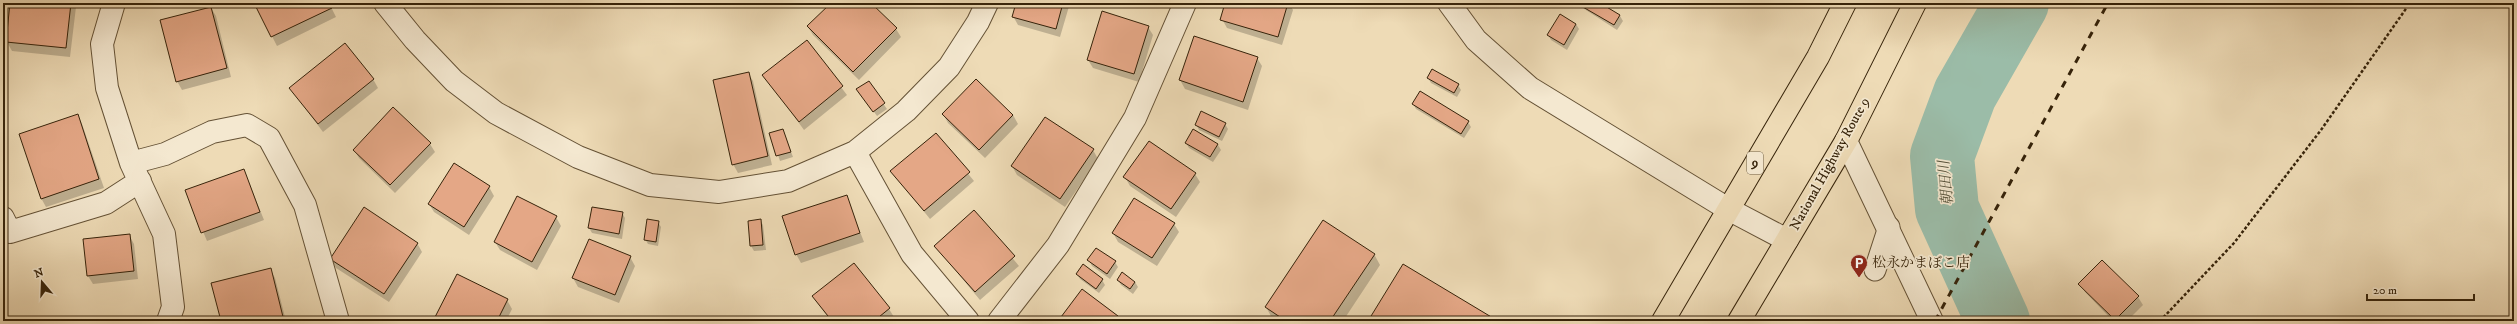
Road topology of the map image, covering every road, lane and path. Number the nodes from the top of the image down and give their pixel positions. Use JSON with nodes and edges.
{"nodes":[{"id":1,"x":114,"y":3,"type":"edge"},
{"id":2,"x":385,"y":3,"type":"edge"},
{"id":3,"x":986,"y":3,"type":"edge"},
{"id":4,"x":1185,"y":3,"type":"edge"},
{"id":5,"x":1449,"y":3,"type":"edge"},
{"id":6,"x":1845,"y":3,"type":"edge"},
{"id":7,"x":1915,"y":3,"type":"edge"},
{"id":8,"x":2410,"y":3,"type":"edge"},
{"id":9,"x":1846,"y":141,"type":"junction"},
{"id":10,"x":855,"y":152,"type":"junction"},
{"id":11,"x":136,"y":172,"type":"junction"},
{"id":12,"x":1728,"y":209,"type":"junction"},
{"id":13,"x":3,"y":218,"type":"edge"},
{"id":14,"x":1889,"y":227,"type":"junction"},
{"id":15,"x":1787,"y":240,"type":"junction"},
{"id":16,"x":1875,"y":270,"type":"dead end"},
{"id":17,"x":168,"y":321,"type":"edge"},
{"id":18,"x":338,"y":321,"type":"edge"},
{"id":19,"x":968,"y":321,"type":"edge"},
{"id":20,"x":999,"y":321,"type":"edge"},
{"id":21,"x":1663,"y":321,"type":"edge"},
{"id":22,"x":1739,"y":321,"type":"edge"},
{"id":23,"x":1932,"y":321,"type":"edge"},
{"id":24,"x":2160,"y":321,"type":"edge"}],
"edges":[{"from":1,"to":11,"type":"street"},
{"from":2,"to":10,"type":"street"},
{"from":3,"to":10,"type":"street"},
{"from":4,"to":20,"type":"street"},
{"from":5,"to":12,"type":"street"},
{"from":6,"to":12,"type":"highway","number":"9"},
{"from":7,"to":9,"type":"highway","name":"National Highway Route 9"},
{"from":8,"to":24,"type":"path"},
{"from":9,"to":14,"type":"street"},
{"from":9,"to":15,"type":"highway","name":"National Highway Route 9"},
{"from":10,"to":19,"type":"street"},
{"from":11,"to":13,"type":"street"},
{"from":11,"to":17,"type":"street"},
{"from":11,"to":18,"type":"street"},
{"from":12,"to":15,"type":"street"},
{"from":12,"to":21,"type":"highway","number":"9"},
{"from":14,"to":16,"type":"lane"},
{"from":14,"to":23,"type":"street"},
{"from":15,"to":22,"type":"highway","name":"National Highway Route 9"}]}
